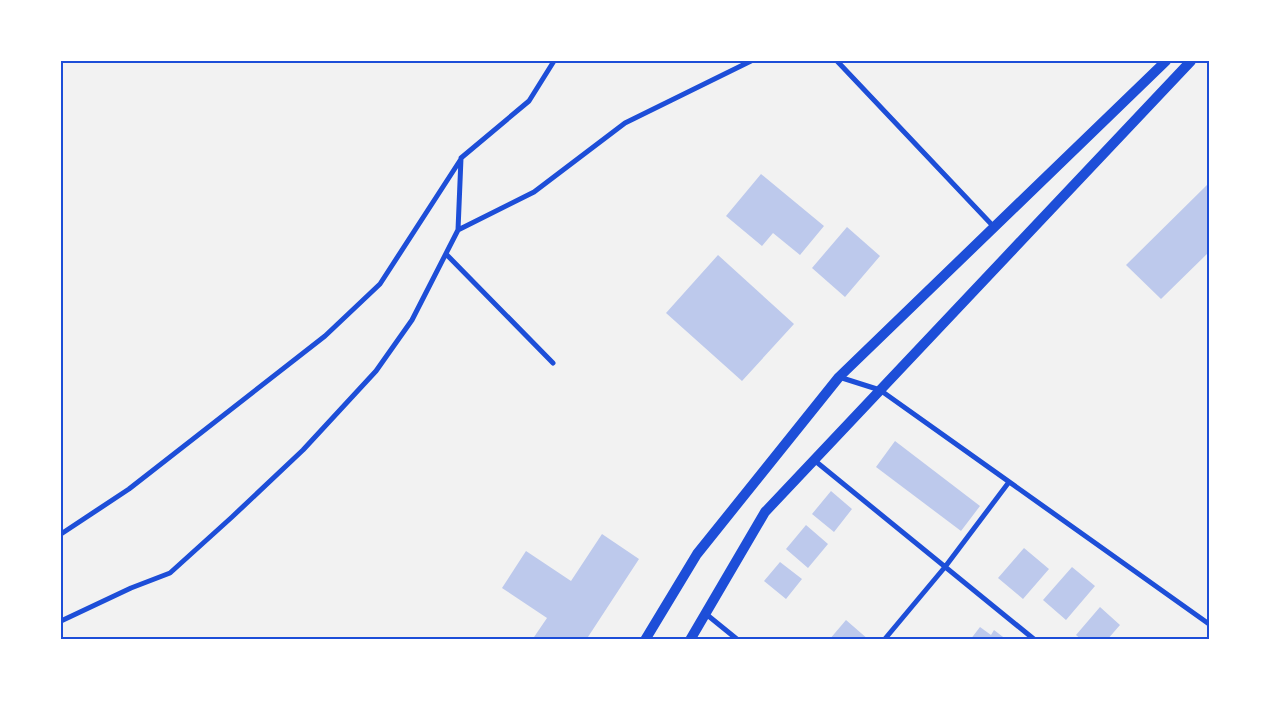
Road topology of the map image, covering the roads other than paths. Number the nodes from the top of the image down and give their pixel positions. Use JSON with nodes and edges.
{"nodes":[{"id":1,"x":554,"y":61,"type":"edge"},
{"id":2,"x":751,"y":61,"type":"edge"},
{"id":3,"x":837,"y":61,"type":"edge"},
{"id":4,"x":1166,"y":61,"type":"edge"},
{"id":5,"x":1191,"y":61,"type":"edge"},
{"id":6,"x":462,"y":158,"type":"junction"},
{"id":7,"x":994,"y":227,"type":"junction"},
{"id":8,"x":458,"y":230,"type":"junction"},
{"id":9,"x":446,"y":254,"type":"junction"},
{"id":10,"x":553,"y":363,"type":"dead end"},
{"id":11,"x":839,"y":376,"type":"junction"},
{"id":12,"x":880,"y":390,"type":"junction"},
{"id":13,"x":814,"y":460,"type":"junction"},
{"id":14,"x":1010,"y":482,"type":"junction"},
{"id":15,"x":61,"y":534,"type":"edge"},
{"id":16,"x":945,"y":567,"type":"junction"},
{"id":17,"x":706,"y":613,"type":"junction"},
{"id":18,"x":61,"y":621,"type":"edge"},
{"id":19,"x":1209,"y":624,"type":"edge"},
{"id":20,"x":645,"y":640,"type":"edge"},
{"id":21,"x":690,"y":640,"type":"edge"},
{"id":22,"x":738,"y":640,"type":"edge"},
{"id":23,"x":884,"y":640,"type":"edge"},
{"id":24,"x":1035,"y":640,"type":"edge"}],
"edges":[{"from":1,"to":6,"type":"street"},
{"from":2,"to":8,"type":"street"},
{"from":3,"to":7,"type":"street"},
{"from":4,"to":7,"type":"main road"},
{"from":5,"to":12,"type":"main road"},
{"from":6,"to":8,"type":"street"},
{"from":6,"to":15,"type":"street"},
{"from":7,"to":11,"type":"main road"},
{"from":8,"to":9,"type":"street"},
{"from":9,"to":10,"type":"street"},
{"from":9,"to":18,"type":"street"},
{"from":11,"to":12,"type":"street"},
{"from":11,"to":20,"type":"main road"},
{"from":12,"to":13,"type":"main road"},
{"from":12,"to":14,"type":"street"},
{"from":13,"to":16,"type":"street"},
{"from":13,"to":17,"type":"main road"},
{"from":14,"to":16,"type":"street"},
{"from":14,"to":19,"type":"street"},
{"from":16,"to":23,"type":"street"},
{"from":16,"to":24,"type":"street"},
{"from":17,"to":21,"type":"main road"},
{"from":17,"to":22,"type":"street"}]}
